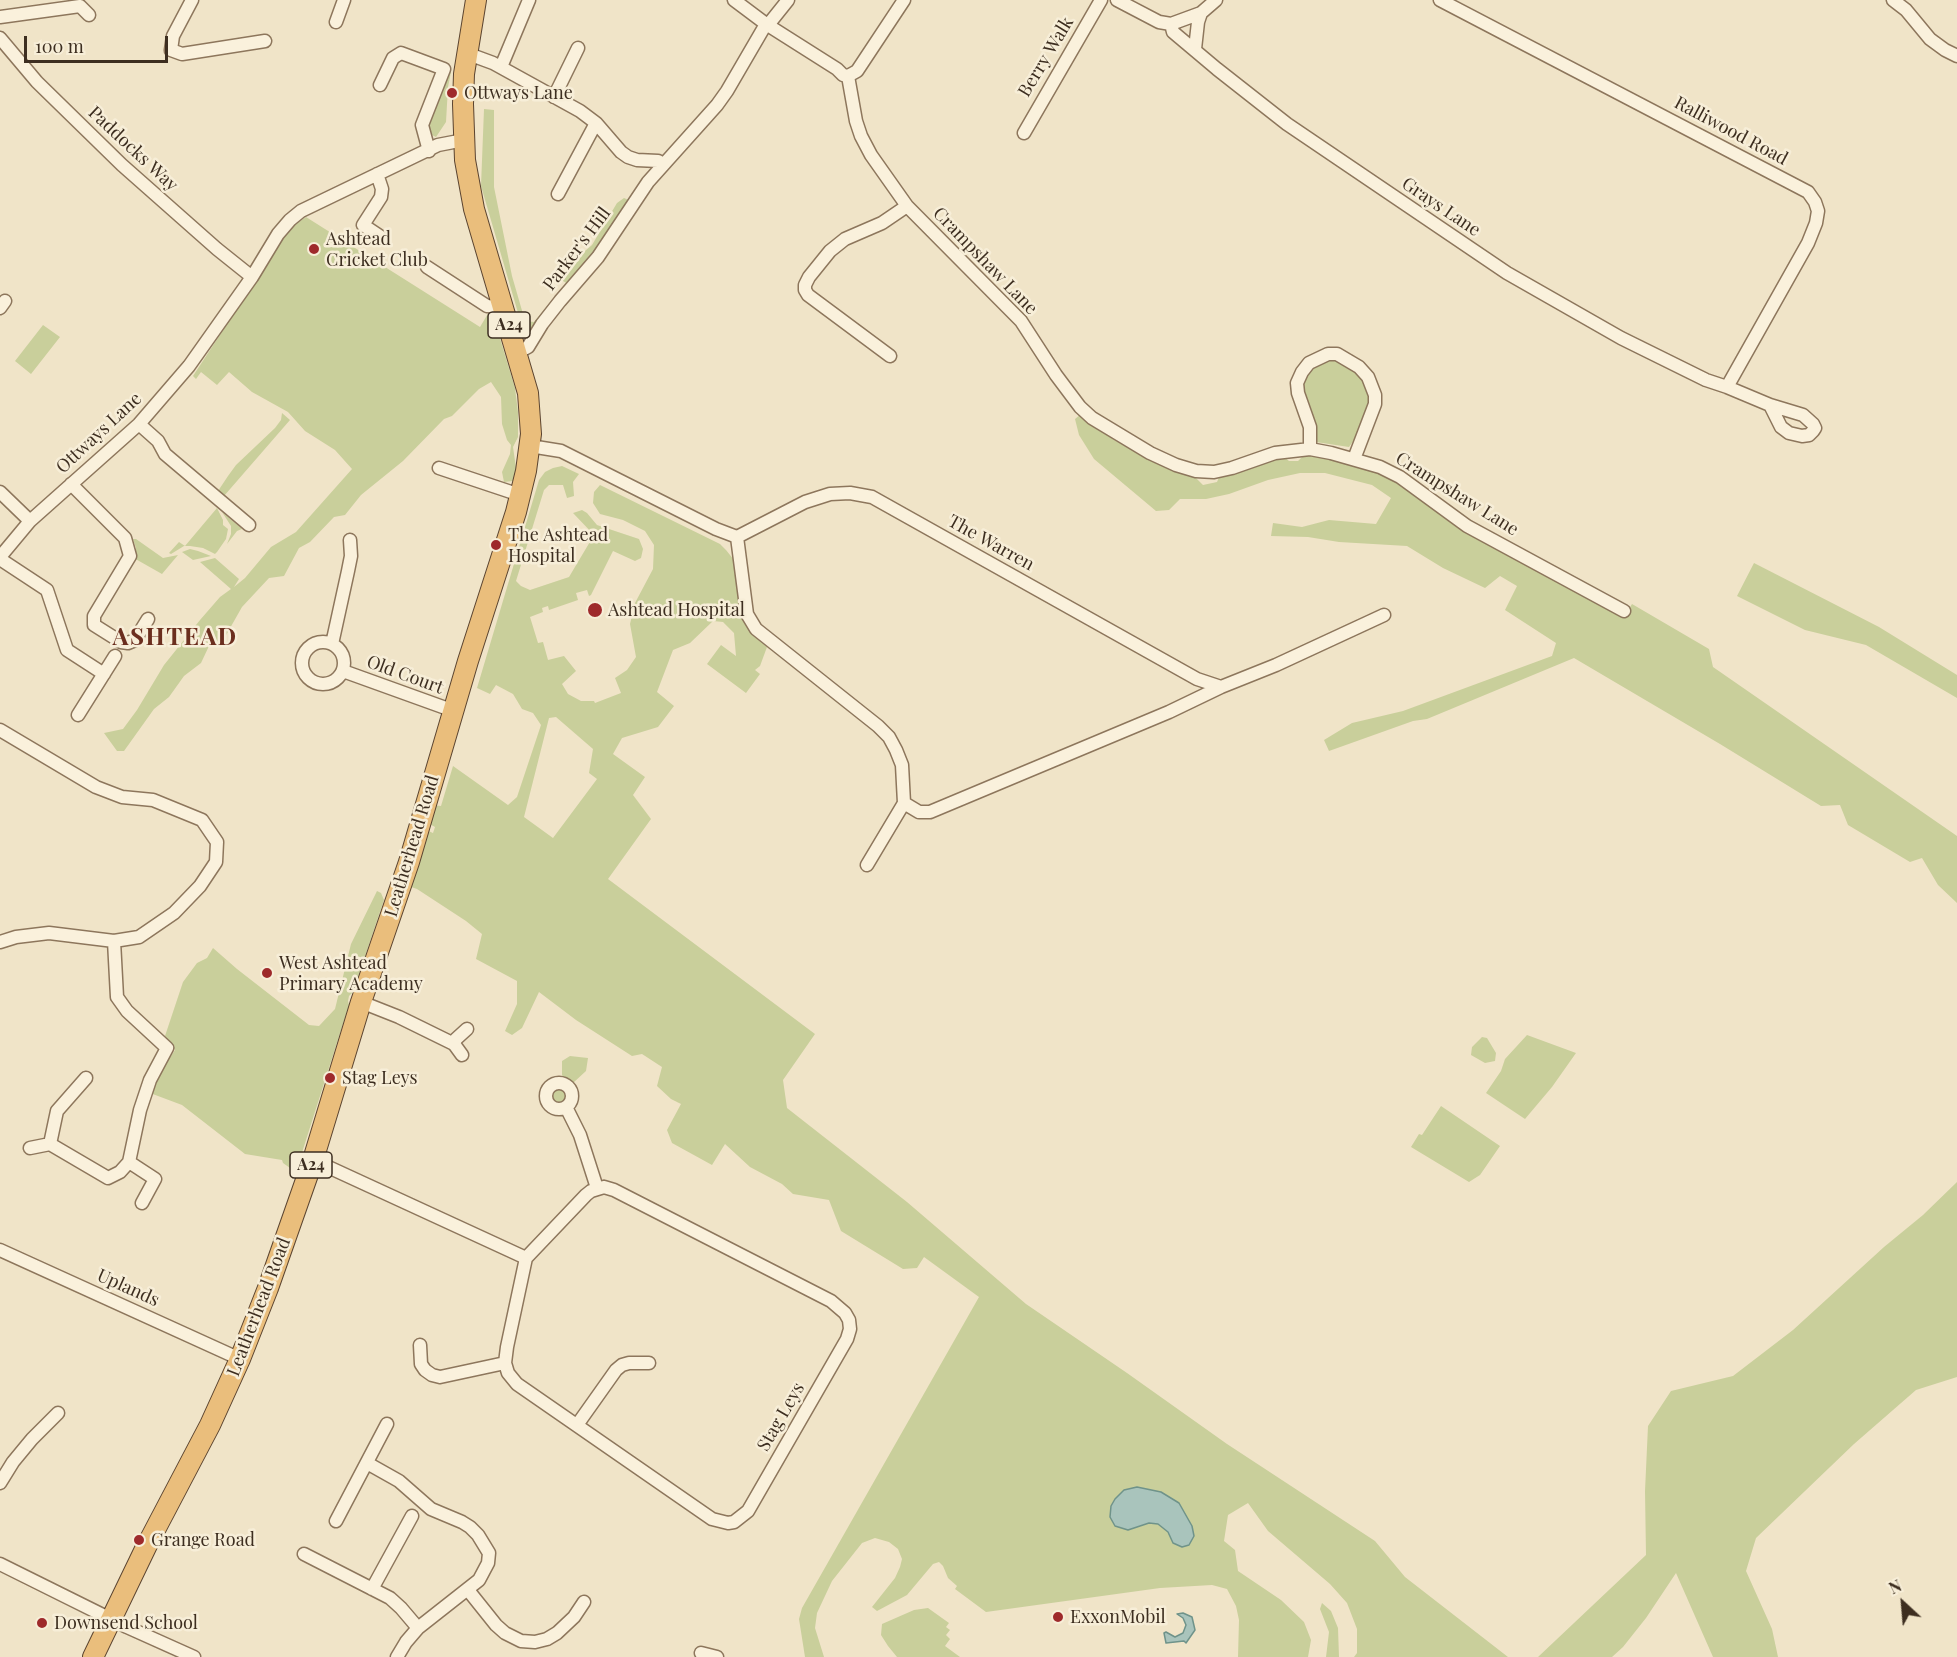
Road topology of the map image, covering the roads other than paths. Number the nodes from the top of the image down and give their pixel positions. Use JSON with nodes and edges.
{"nodes":[{"id":1,"x":192,"y":0,"type":"edge"},
{"id":2,"x":344,"y":0,"type":"edge"},
{"id":3,"x":529,"y":0,"type":"edge"},
{"id":4,"x":734,"y":0,"type":"edge"},
{"id":5,"x":788,"y":0,"type":"edge"},
{"id":6,"x":904,"y":0,"type":"edge"},
{"id":7,"x":1101,"y":0,"type":"edge"},
{"id":8,"x":1117,"y":0,"type":"edge"},
{"id":9,"x":1216,"y":0,"type":"edge"},
{"id":10,"x":1440,"y":0,"type":"edge"},
{"id":11,"x":1893,"y":0,"type":"edge"},
{"id":12,"x":474,"y":1,"type":"edge"},
{"id":13,"x":1201,"y":14,"type":"junction"},
{"id":14,"x":88,"y":15,"type":"dead end"},
{"id":15,"x":0,"y":17,"type":"edge"},
{"id":16,"x":336,"y":22,"type":"dead end"},
{"id":17,"x":767,"y":24,"type":"junction"},
{"id":18,"x":1171,"y":24,"type":"junction"},
{"id":19,"x":0,"y":38,"type":"edge"},
{"id":20,"x":265,"y":41,"type":"dead end"},
{"id":21,"x":578,"y":48,"type":"dead end"},
{"id":22,"x":1195,"y":49,"type":"junction"},
{"id":23,"x":467,"y":56,"type":"junction"},
{"id":24,"x":1957,"y":56,"type":"edge"},
{"id":25,"x":501,"y":67,"type":"junction"},
{"id":26,"x":848,"y":76,"type":"junction"},
{"id":27,"x":380,"y":85,"type":"dead end"},
{"id":28,"x":554,"y":97,"type":"junction"},
{"id":29,"x":596,"y":123,"type":"junction"},
{"id":30,"x":1024,"y":133,"type":"dead end"},
{"id":31,"x":464,"y":140,"type":"junction"},
{"id":32,"x":429,"y":151,"type":"junction"},
{"id":33,"x":663,"y":164,"type":"junction"},
{"id":34,"x":377,"y":174,"type":"junction"},
{"id":35,"x":558,"y":194,"type":"dead end"},
{"id":36,"x":907,"y":206,"type":"junction"},
{"id":37,"x":381,"y":237,"type":"dead end"},
{"id":38,"x":427,"y":267,"type":"dead end"},
{"id":39,"x":252,"y":277,"type":"junction"},
{"id":40,"x":503,"y":307,"type":"junction"},
{"id":41,"x":517,"y":353,"type":"junction"},
{"id":42,"x":890,"y":356,"type":"dead end"},
{"id":43,"x":1727,"y":387,"type":"junction"},
{"id":44,"x":1770,"y":405,"type":"dead end"},
{"id":45,"x":139,"y":424,"type":"junction"},
{"id":46,"x":530,"y":446,"type":"junction"},
{"id":47,"x":1310,"y":450,"type":"junction"},
{"id":48,"x":1354,"y":459,"type":"junction"},
{"id":49,"x":439,"y":468,"type":"dead end"},
{"id":50,"x":71,"y":484,"type":"junction"},
{"id":51,"x":0,"y":492,"type":"edge"},
{"id":52,"x":520,"y":495,"type":"junction"},
{"id":53,"x":30,"y":521,"type":"junction"},
{"id":54,"x":249,"y":525,"type":"dead end"},
{"id":55,"x":737,"y":537,"type":"junction"},
{"id":56,"x":350,"y":540,"type":"dead end"},
{"id":57,"x":0,"y":558,"type":"edge"},
{"id":58,"x":1624,"y":611,"type":"dead end"},
{"id":59,"x":1384,"y":615,"type":"dead end"},
{"id":60,"x":148,"y":619,"type":"dead end"},
{"id":61,"x":332,"y":644,"type":"junction"},
{"id":62,"x":115,"y":656,"type":"dead end"},
{"id":63,"x":343,"y":671,"type":"junction"},
{"id":64,"x":104,"y":674,"type":"junction"},
{"id":65,"x":1221,"y":687,"type":"junction"},
{"id":66,"x":454,"y":711,"type":"junction"},
{"id":67,"x":78,"y":715,"type":"dead end"},
{"id":68,"x":0,"y":730,"type":"edge"},
{"id":69,"x":904,"y":803,"type":"junction"},
{"id":70,"x":867,"y":865,"type":"dead end"},
{"id":71,"x":114,"y":941,"type":"junction"},
{"id":72,"x":0,"y":942,"type":"edge"},
{"id":73,"x":362,"y":1002,"type":"junction"},
{"id":74,"x":467,"y":1029,"type":"dead end"},
{"id":75,"x":454,"y":1044,"type":"junction"},
{"id":76,"x":462,"y":1055,"type":"dead end"},
{"id":77,"x":86,"y":1078,"type":"dead end"},
{"id":78,"x":566,"y":1107,"type":"dead end"},
{"id":79,"x":50,"y":1144,"type":"junction"},
{"id":80,"x":30,"y":1148,"type":"dead end"},
{"id":81,"x":313,"y":1160,"type":"junction"},
{"id":82,"x":129,"y":1162,"type":"junction"},
{"id":83,"x":597,"y":1188,"type":"junction"},
{"id":84,"x":142,"y":1203,"type":"dead end"},
{"id":85,"x":0,"y":1250,"type":"edge"},
{"id":86,"x":526,"y":1258,"type":"junction"},
{"id":87,"x":420,"y":1345,"type":"dead end"},
{"id":88,"x":240,"y":1359,"type":"junction"},
{"id":89,"x":650,"y":1363,"type":"dead end"},
{"id":90,"x":506,"y":1364,"type":"junction"},
{"id":91,"x":58,"y":1413,"type":"dead end"},
{"id":92,"x":387,"y":1424,"type":"dead end"},
{"id":93,"x":578,"y":1425,"type":"junction"},
{"id":94,"x":367,"y":1463,"type":"junction"},
{"id":95,"x":0,"y":1483,"type":"edge"},
{"id":96,"x":412,"y":1516,"type":"dead end"},
{"id":97,"x":336,"y":1521,"type":"dead end"},
{"id":98,"x":304,"y":1554,"type":"dead end"},
{"id":99,"x":0,"y":1564,"type":"edge"},
{"id":100,"x":372,"y":1588,"type":"junction"},
{"id":101,"x":468,"y":1590,"type":"junction"},
{"id":102,"x":584,"y":1602,"type":"dead end"},
{"id":103,"x":111,"y":1618,"type":"junction"},
{"id":104,"x":418,"y":1628,"type":"junction"},
{"id":105,"x":701,"y":1653,"type":"dead end"},
{"id":106,"x":93,"y":1657,"type":"edge"},
{"id":107,"x":194,"y":1657,"type":"edge"},
{"id":108,"x":397,"y":1657,"type":"edge"},
{"id":109,"x":717,"y":1657,"type":"edge"}],
"edges":[{"from":1,"to":20,"type":"street"},
{"from":2,"to":16,"type":"street"},
{"from":3,"to":25,"type":"street"},
{"from":4,"to":17,"type":"street"},
{"from":5,"to":17,"type":"street","name":"Parker's Hill"},
{"from":6,"to":26,"type":"street"},
{"from":7,"to":30,"type":"street","name":"Berry Walk"},
{"from":8,"to":18,"type":"street","name":"Grays Lane"},
{"from":9,"to":13,"type":"street"},
{"from":10,"to":43,"type":"street","name":"Ralliwood Road"},
{"from":11,"to":24,"type":"street"},
{"from":12,"to":23,"type":"highway","name":"Leatherhead Road","number":"A24"},
{"from":13,"to":18,"type":"street"},
{"from":13,"to":22,"type":"street"},
{"from":14,"to":15,"type":"street"},
{"from":17,"to":26,"type":"street"},
{"from":17,"to":33,"type":"street","name":"Parker's Hill"},
{"from":18,"to":22,"type":"street","name":"Grays Lane"},
{"from":19,"to":39,"type":"street","name":"Paddocks Way"},
{"from":21,"to":28,"type":"street"},
{"from":22,"to":43,"type":"street","name":"Grays Lane"},
{"from":23,"to":25,"type":"street"},
{"from":23,"to":31,"type":"highway","name":"Leatherhead Road","number":"A24"},
{"from":25,"to":28,"type":"street"},
{"from":26,"to":36,"type":"street","name":"Crampshaw Lane"},
{"from":27,"to":32,"type":"street"},
{"from":28,"to":29,"type":"street"},
{"from":29,"to":33,"type":"street"},
{"from":29,"to":35,"type":"street"},
{"from":31,"to":32,"type":"street","name":"Ottways Lane"},
{"from":31,"to":40,"type":"highway","name":"Leatherhead Road","number":"A24"},
{"from":32,"to":34,"type":"street","name":"Ottways Lane"},
{"from":33,"to":41,"type":"street","name":"Parker's Hill"},
{"from":34,"to":37,"type":"street"},
{"from":34,"to":39,"type":"street","name":"Ottways Lane"},
{"from":36,"to":42,"type":"street"},
{"from":36,"to":47,"type":"street","name":"Crampshaw Lane"},
{"from":38,"to":40,"type":"street"},
{"from":39,"to":45,"type":"street","name":"Ottways Lane"},
{"from":40,"to":41,"type":"highway","name":"Leatherhead Road","number":"A24"},
{"from":41,"to":46,"type":"highway","name":"Leatherhead Road","number":"A24"},
{"from":43,"to":44,"type":"street","name":"Grays Lane"},
{"from":45,"to":50,"type":"street","name":"Ottways Lane"},
{"from":45,"to":54,"type":"street"},
{"from":46,"to":52,"type":"highway","name":"Leatherhead Road","number":"A24"},
{"from":46,"to":55,"type":"street"},
{"from":47,"to":48,"type":"street","name":"Crampshaw Lane"},
{"from":47,"to":48,"type":"street"},
{"from":48,"to":58,"type":"street","name":"Crampshaw Lane"},
{"from":49,"to":52,"type":"street"},
{"from":50,"to":53,"type":"street","name":"Ottways Lane"},
{"from":50,"to":60,"type":"street"},
{"from":51,"to":53,"type":"street"},
{"from":52,"to":66,"type":"highway","name":"Leatherhead Road","number":"A24"},
{"from":53,"to":57,"type":"street","name":"Ottways Lane"},
{"from":55,"to":65,"type":"street","name":"The Warren"},
{"from":55,"to":69,"type":"street"},
{"from":56,"to":61,"type":"street"},
{"from":57,"to":64,"type":"street"},
{"from":59,"to":65,"type":"street"},
{"from":61,"to":63,"type":"street","name":"Old Court"},
{"from":61,"to":63,"type":"street","name":"Old Court"},
{"from":62,"to":64,"type":"street"},
{"from":63,"to":66,"type":"street","name":"Old Court"},
{"from":64,"to":67,"type":"street"},
{"from":65,"to":69,"type":"street"},
{"from":66,"to":73,"type":"highway","name":"Leatherhead Road","number":"A24"},
{"from":68,"to":71,"type":"street"},
{"from":69,"to":70,"type":"street"},
{"from":71,"to":72,"type":"street"},
{"from":71,"to":82,"type":"street"},
{"from":73,"to":75,"type":"street"},
{"from":73,"to":81,"type":"highway","name":"Leatherhead Road","number":"A24"},
{"from":74,"to":75,"type":"street"},
{"from":75,"to":76,"type":"street"},
{"from":77,"to":79,"type":"street"},
{"from":78,"to":83,"type":"street"},
{"from":79,"to":80,"type":"street"},
{"from":79,"to":82,"type":"street"},
{"from":81,"to":86,"type":"street"},
{"from":81,"to":88,"type":"highway","name":"Leatherhead Road","number":"A24"},
{"from":82,"to":84,"type":"street"},
{"from":83,"to":86,"type":"street"},
{"from":83,"to":93,"type":"street","name":"Stag Leys"},
{"from":85,"to":88,"type":"street","name":"Uplands"},
{"from":86,"to":90,"type":"street"},
{"from":87,"to":90,"type":"street"},
{"from":88,"to":103,"type":"highway","name":"Leatherhead Road","number":"A24"},
{"from":89,"to":93,"type":"street"},
{"from":90,"to":93,"type":"street","name":"Stag Leys"},
{"from":91,"to":95,"type":"street"},
{"from":92,"to":94,"type":"street"},
{"from":94,"to":97,"type":"street"},
{"from":94,"to":101,"type":"street"},
{"from":96,"to":100,"type":"street"},
{"from":98,"to":100,"type":"street"},
{"from":99,"to":103,"type":"street"},
{"from":100,"to":104,"type":"street"},
{"from":101,"to":102,"type":"street"},
{"from":101,"to":104,"type":"street"},
{"from":103,"to":106,"type":"highway","name":"Leatherhead Road","number":"A24"},
{"from":103,"to":107,"type":"street"},
{"from":104,"to":108,"type":"street"},
{"from":105,"to":109,"type":"street"}]}
